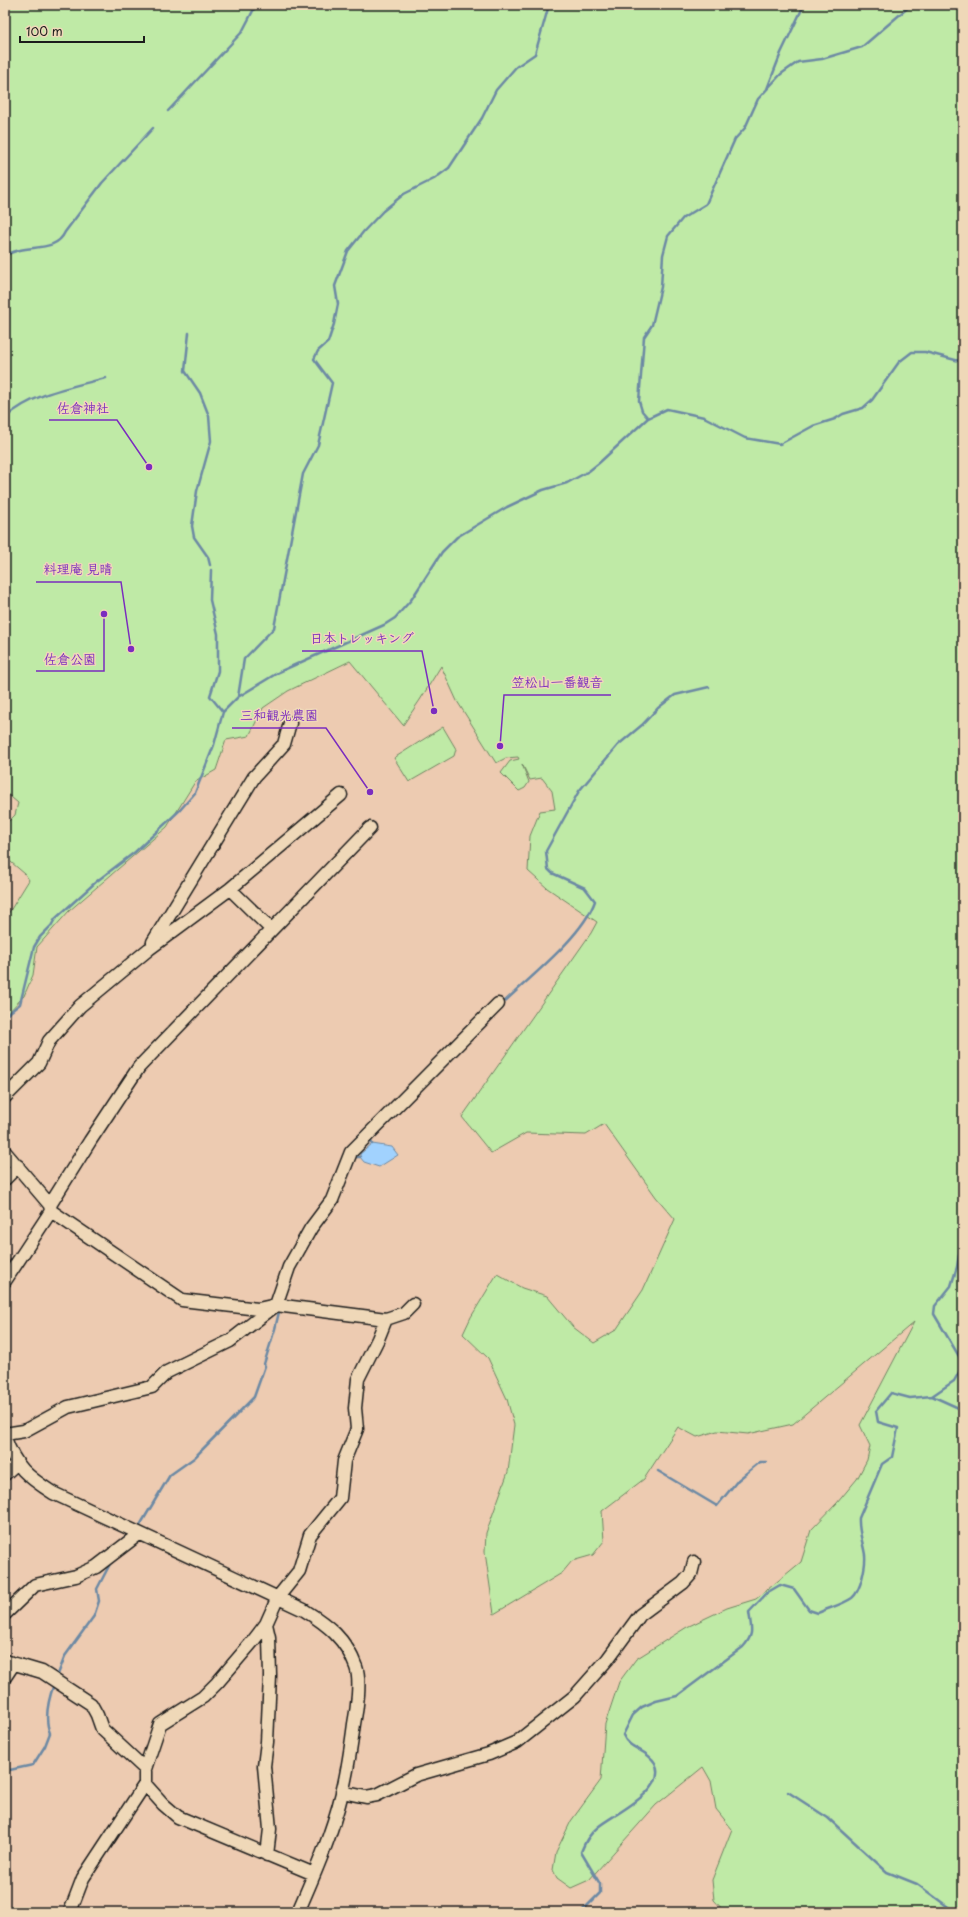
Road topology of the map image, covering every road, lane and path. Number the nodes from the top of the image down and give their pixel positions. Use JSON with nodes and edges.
{"nodes":[{"id":1,"x":290,"y":723,"type":"dead end"},
{"id":2,"x":341,"y":795,"type":"dead end"},
{"id":3,"x":370,"y":828,"type":"dead end"},
{"id":4,"x":230,"y":889,"type":"junction"},
{"id":5,"x":271,"y":929,"type":"junction"},
{"id":6,"x":149,"y":948,"type":"junction"},
{"id":7,"x":498,"y":1004,"type":"dead end"},
{"id":8,"x":5,"y":1097,"type":"edge"},
{"id":9,"x":5,"y":1152,"type":"edge"},
{"id":10,"x":18,"y":1166,"type":"junction"},
{"id":11,"x":5,"y":1179,"type":"edge"},
{"id":12,"x":50,"y":1208,"type":"junction"},
{"id":13,"x":5,"y":1281,"type":"edge"},
{"id":14,"x":413,"y":1304,"type":"dead end"},
{"id":15,"x":276,"y":1305,"type":"junction"},
{"id":16,"x":386,"y":1319,"type":"junction"},
{"id":17,"x":5,"y":1434,"type":"edge"},
{"id":18,"x":5,"y":1438,"type":"edge"},
{"id":19,"x":16,"y":1464,"type":"junction"},
{"id":20,"x":5,"y":1474,"type":"edge"},
{"id":21,"x":139,"y":1534,"type":"junction"},
{"id":22,"x":694,"y":1562,"type":"dead end"},
{"id":23,"x":278,"y":1597,"type":"junction"},
{"id":24,"x":5,"y":1614,"type":"edge"},
{"id":25,"x":266,"y":1624,"type":"junction"},
{"id":26,"x":9,"y":1663,"type":"edge"},
{"id":27,"x":5,"y":1677,"type":"edge"},
{"id":28,"x":145,"y":1769,"type":"junction"},
{"id":29,"x":144,"y":1784,"type":"junction"},
{"id":30,"x":342,"y":1792,"type":"junction"},
{"id":31,"x":267,"y":1855,"type":"junction"},
{"id":32,"x":314,"y":1874,"type":"junction"},
{"id":33,"x":70,"y":1912,"type":"edge"},
{"id":34,"x":298,"y":1912,"type":"edge"}],
"edges":[{"from":1,"to":6,"type":"street"},
{"from":2,"to":4,"type":"street"},
{"from":3,"to":5,"type":"street"},
{"from":4,"to":5,"type":"street"},
{"from":4,"to":6,"type":"street"},
{"from":5,"to":12,"type":"street"},
{"from":6,"to":8,"type":"street"},
{"from":7,"to":15,"type":"street"},
{"from":9,"to":10,"type":"street"},
{"from":10,"to":11,"type":"street"},
{"from":10,"to":12,"type":"street"},
{"from":12,"to":13,"type":"street"},
{"from":12,"to":15,"type":"street"},
{"from":14,"to":16,"type":"street"},
{"from":15,"to":16,"type":"street"},
{"from":15,"to":17,"type":"street"},
{"from":16,"to":23,"type":"street"},
{"from":18,"to":19,"type":"street"},
{"from":19,"to":20,"type":"street"},
{"from":19,"to":21,"type":"street"},
{"from":21,"to":23,"type":"street"},
{"from":21,"to":24,"type":"street"},
{"from":22,"to":30,"type":"street"},
{"from":23,"to":25,"type":"street"},
{"from":23,"to":30,"type":"street"},
{"from":25,"to":28,"type":"street"},
{"from":25,"to":31,"type":"street"},
{"from":26,"to":27,"type":"street"},
{"from":26,"to":28,"type":"street"},
{"from":28,"to":29,"type":"street"},
{"from":29,"to":31,"type":"street"},
{"from":29,"to":33,"type":"street"},
{"from":30,"to":32,"type":"street"},
{"from":31,"to":32,"type":"street"},
{"from":32,"to":34,"type":"street"}]}
